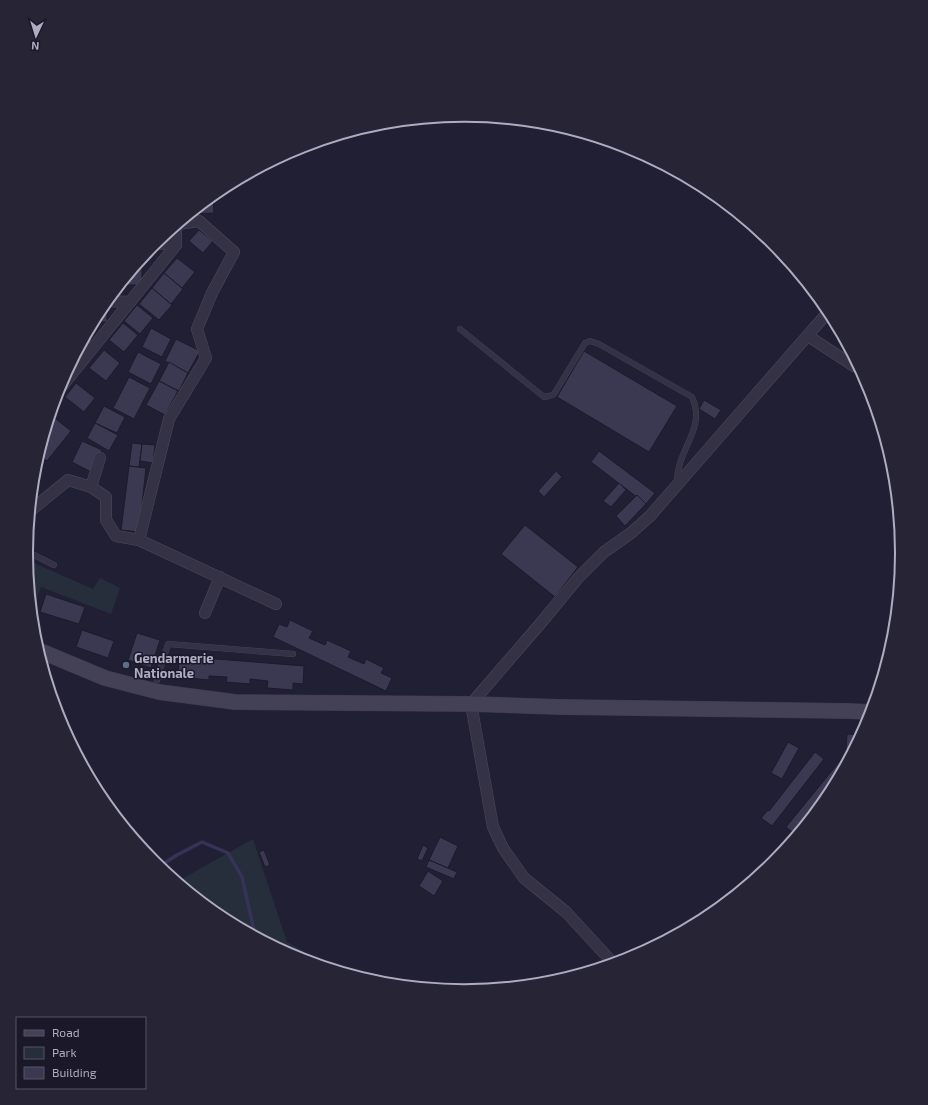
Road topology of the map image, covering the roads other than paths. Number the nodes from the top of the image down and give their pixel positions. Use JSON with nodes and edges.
{"nodes":[{"id":1,"x":187,"y":223,"type":"edge"},
{"id":2,"x":177,"y":231,"type":"edge"},
{"id":3,"x":163,"y":244,"type":"edge"},
{"id":4,"x":176,"y":245,"type":"junction"},
{"id":5,"x":114,"y":302,"type":"edge"},
{"id":6,"x":130,"y":302,"type":"junction"},
{"id":7,"x":824,"y":317,"type":"edge"},
{"id":8,"x":460,"y":329,"type":"dead end"},
{"id":9,"x":808,"y":336,"type":"junction"},
{"id":10,"x":80,"y":357,"type":"edge"},
{"id":11,"x":852,"y":365,"type":"edge"},
{"id":12,"x":100,"y":458,"type":"dead end"},
{"id":13,"x":677,"y":483,"type":"junction"},
{"id":14,"x":91,"y":486,"type":"junction"},
{"id":15,"x":36,"y":506,"type":"edge"},
{"id":16,"x":139,"y":540,"type":"junction"},
{"id":17,"x":33,"y":555,"type":"edge"},
{"id":18,"x":54,"y":565,"type":"dead end"},
{"id":19,"x":220,"y":577,"type":"junction"},
{"id":20,"x":276,"y":604,"type":"dead end"},
{"id":21,"x":205,"y":613,"type":"dead end"},
{"id":22,"x":45,"y":653,"type":"edge"},
{"id":23,"x":293,"y":654,"type":"dead end"},
{"id":24,"x":154,"y":691,"type":"junction"},
{"id":25,"x":471,"y":704,"type":"junction"},
{"id":26,"x":864,"y":712,"type":"edge"},
{"id":27,"x":609,"y":959,"type":"edge"}],
"edges":[{"from":1,"to":16,"type":"street"},
{"from":2,"to":4,"type":"street"},
{"from":3,"to":4,"type":"street"},
{"from":4,"to":6,"type":"street"},
{"from":5,"to":6,"type":"street"},
{"from":6,"to":10,"type":"street"},
{"from":7,"to":9,"type":"street"},
{"from":8,"to":13,"type":"lane"},
{"from":9,"to":11,"type":"street"},
{"from":9,"to":13,"type":"street"},
{"from":12,"to":14,"type":"street"},
{"from":13,"to":25,"type":"street"},
{"from":14,"to":15,"type":"street"},
{"from":14,"to":16,"type":"street"},
{"from":16,"to":19,"type":"street"},
{"from":17,"to":18,"type":"lane"},
{"from":19,"to":20,"type":"street"},
{"from":19,"to":21,"type":"street"},
{"from":22,"to":24,"type":"main road"},
{"from":23,"to":24,"type":"lane"},
{"from":24,"to":25,"type":"main road"},
{"from":25,"to":26,"type":"main road"},
{"from":25,"to":27,"type":"street"}]}
